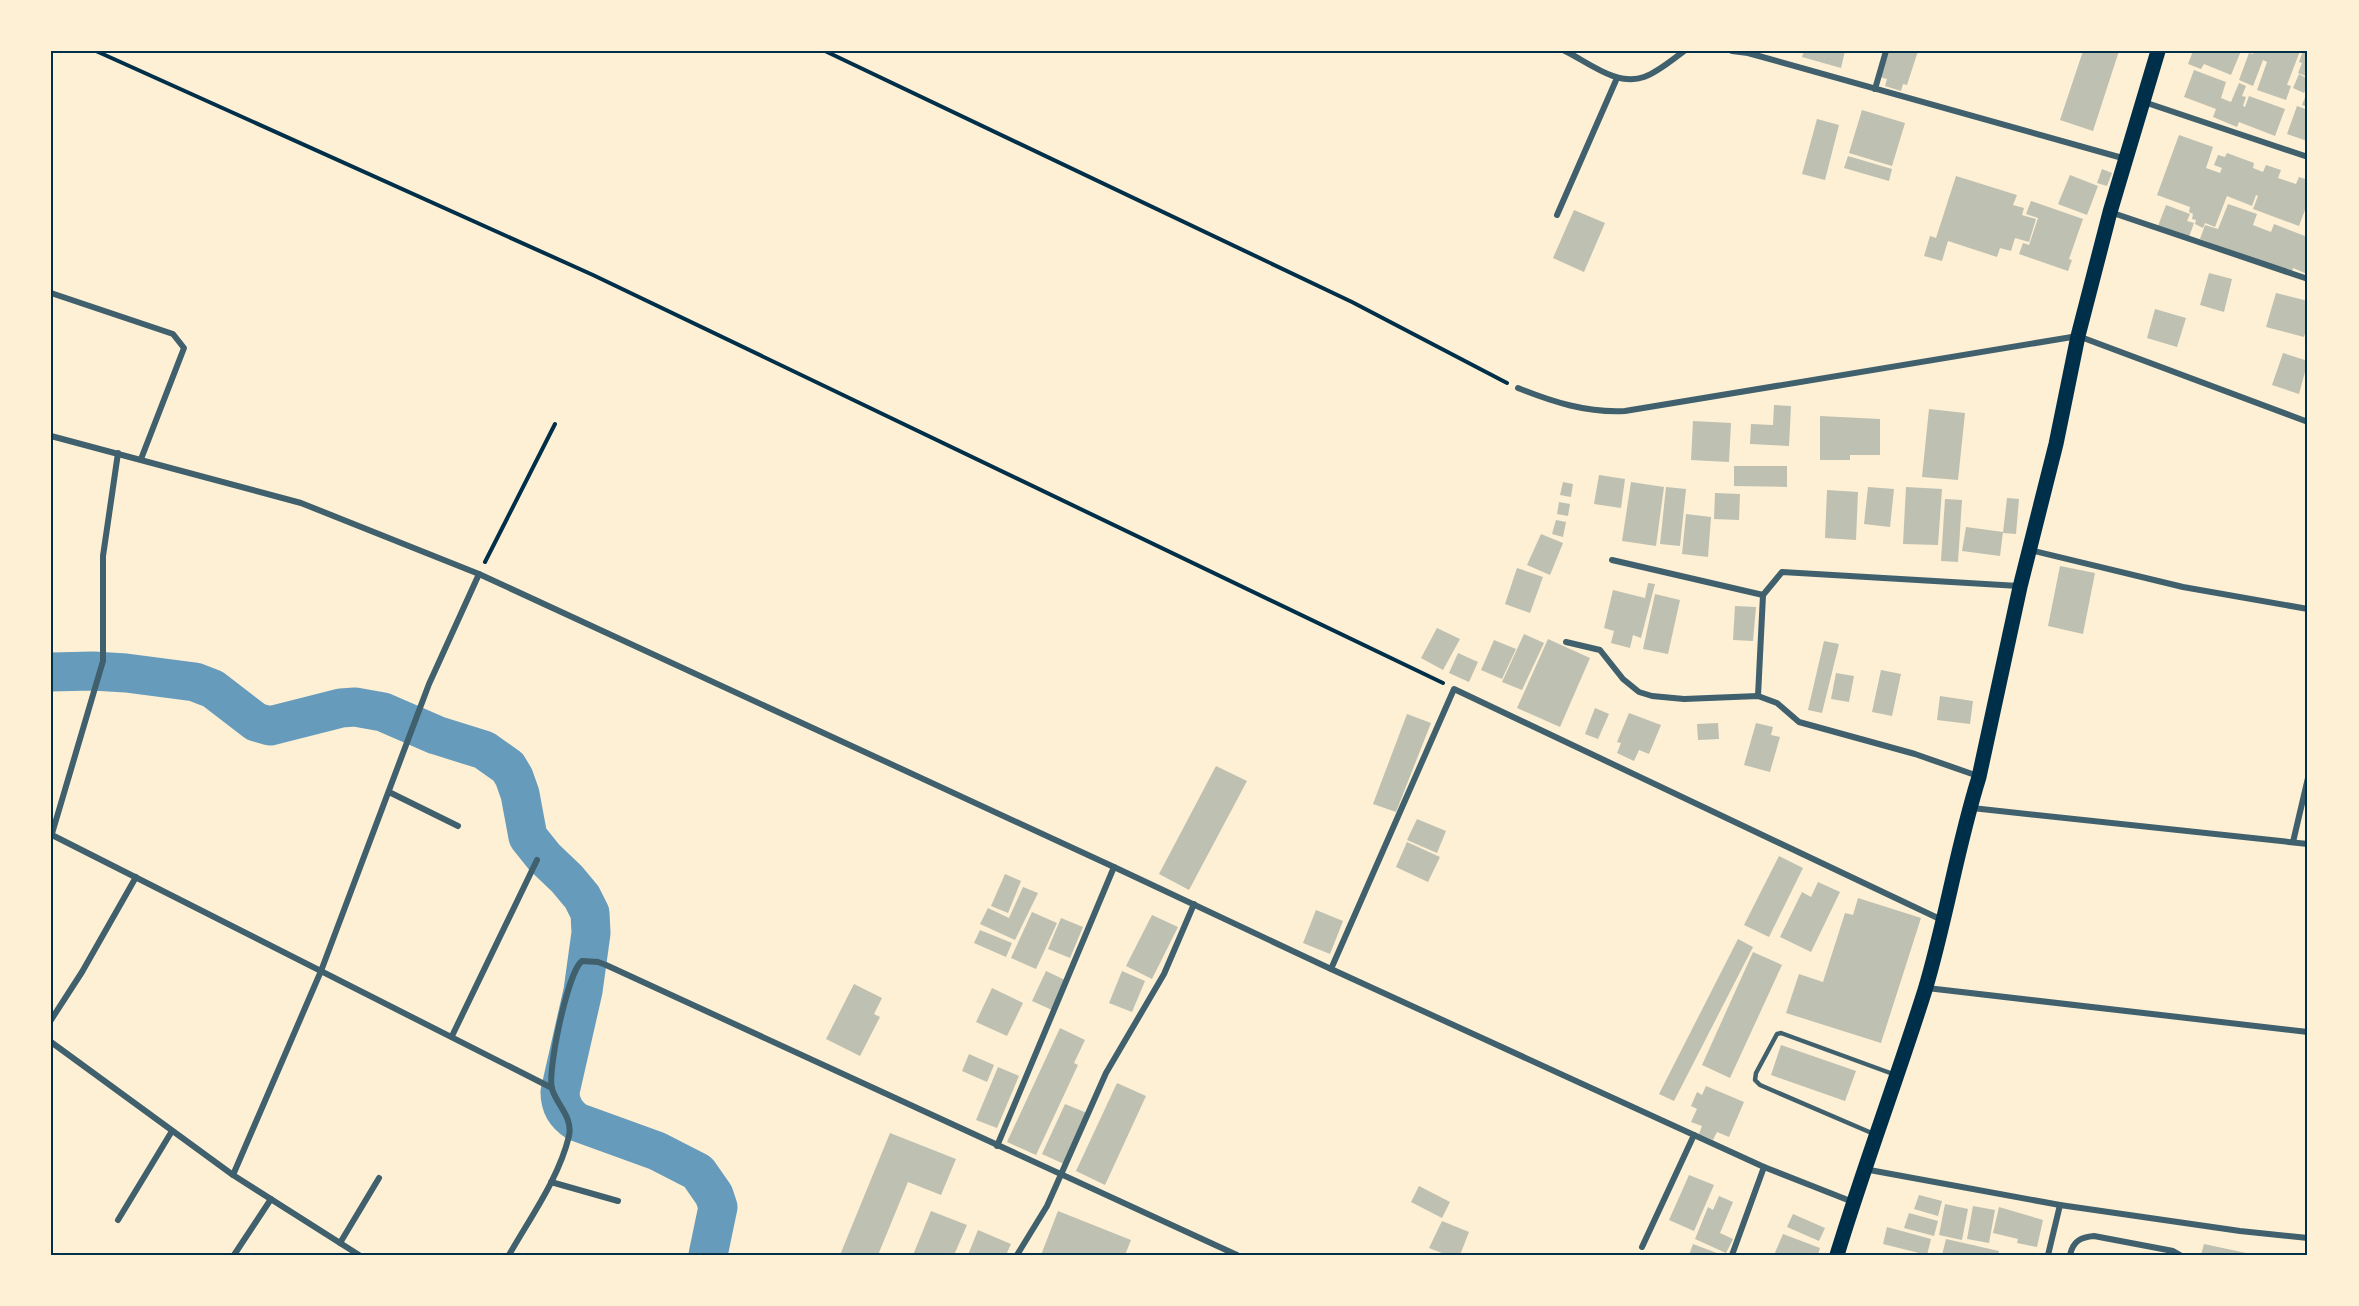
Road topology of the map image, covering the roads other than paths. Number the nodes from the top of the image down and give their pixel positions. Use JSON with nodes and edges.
{"nodes":[{"id":1,"x":1565,"y":51,"type":"edge"},
{"id":2,"x":1684,"y":51,"type":"edge"},
{"id":3,"x":1731,"y":51,"type":"edge"},
{"id":4,"x":1886,"y":51,"type":"edge"},
{"id":5,"x":2158,"y":51,"type":"edge"},
{"id":6,"x":1617,"y":78,"type":"junction"},
{"id":7,"x":1875,"y":89,"type":"junction"},
{"id":8,"x":2144,"y":102,"type":"junction"},
{"id":9,"x":2308,"y":157,"type":"edge"},
{"id":10,"x":2126,"y":159,"type":"junction"},
{"id":11,"x":2110,"y":212,"type":"junction"},
{"id":12,"x":1557,"y":215,"type":"dead end"},
{"id":13,"x":2308,"y":279,"type":"edge"},
{"id":14,"x":51,"y":292,"type":"edge"},
{"id":15,"x":2078,"y":336,"type":"junction"},
{"id":16,"x":1518,"y":388,"type":"road end"},
{"id":17,"x":2308,"y":422,"type":"edge"},
{"id":18,"x":51,"y":436,"type":"edge"},
{"id":19,"x":118,"y":453,"type":"junction"},
{"id":20,"x":141,"y":459,"type":"junction"},
{"id":21,"x":2030,"y":550,"type":"junction"},
{"id":22,"x":1612,"y":560,"type":"dead end"},
{"id":23,"x":479,"y":574,"type":"junction"},
{"id":24,"x":2020,"y":586,"type":"junction"},
{"id":25,"x":1763,"y":595,"type":"junction"},
{"id":26,"x":2308,"y":609,"type":"edge"},
{"id":27,"x":1566,"y":642,"type":"dead end"},
{"id":28,"x":1758,"y":696,"type":"junction"},
{"id":29,"x":1979,"y":777,"type":"junction"},
{"id":30,"x":2308,"y":778,"type":"edge"},
{"id":31,"x":389,"y":792,"type":"junction"},
{"id":32,"x":1970,"y":808,"type":"junction"},
{"id":33,"x":458,"y":826,"type":"dead end"},
{"id":34,"x":52,"y":837,"type":"edge"},
{"id":35,"x":2293,"y":842,"type":"junction"},
{"id":36,"x":2308,"y":844,"type":"edge"},
{"id":37,"x":537,"y":860,"type":"dead end"},
{"id":38,"x":1114,"y":867,"type":"junction"},
{"id":39,"x":136,"y":878,"type":"junction"},
{"id":40,"x":1194,"y":904,"type":"junction"},
{"id":41,"x":1942,"y":920,"type":"junction"},
{"id":42,"x":1331,"y":969,"type":"junction"},
{"id":43,"x":321,"y":971,"type":"junction"},
{"id":44,"x":1925,"y":988,"type":"junction"},
{"id":45,"x":51,"y":1020,"type":"edge"},
{"id":46,"x":2308,"y":1032,"type":"edge"},
{"id":47,"x":452,"y":1036,"type":"junction"},
{"id":48,"x":51,"y":1042,"type":"edge"},
{"id":49,"x":1896,"y":1075,"type":"junction"},
{"id":50,"x":552,"y":1088,"type":"junction"},
{"id":51,"x":172,"y":1131,"type":"junction"},
{"id":52,"x":1875,"y":1134,"type":"junction"},
{"id":53,"x":1694,"y":1135,"type":"junction"},
{"id":54,"x":996,"y":1146,"type":"junction"},
{"id":55,"x":1764,"y":1167,"type":"junction"},
{"id":56,"x":1864,"y":1169,"type":"junction"},
{"id":57,"x":233,"y":1175,"type":"junction"},
{"id":58,"x":1062,"y":1176,"type":"junction"},
{"id":59,"x":378,"y":1178,"type":"dead end"},
{"id":60,"x":551,"y":1182,"type":"junction"},
{"id":61,"x":271,"y":1199,"type":"junction"},
{"id":62,"x":618,"y":1201,"type":"dead end"},
{"id":63,"x":1853,"y":1203,"type":"junction"},
{"id":64,"x":2060,"y":1205,"type":"junction"},
{"id":65,"x":118,"y":1220,"type":"dead end"},
{"id":66,"x":2308,"y":1238,"type":"edge"},
{"id":67,"x":340,"y":1243,"type":"junction"},
{"id":68,"x":1642,"y":1247,"type":"dead end"},
{"id":69,"x":234,"y":1255,"type":"edge"},
{"id":70,"x":359,"y":1255,"type":"edge"},
{"id":71,"x":509,"y":1255,"type":"edge"},
{"id":72,"x":1017,"y":1255,"type":"edge"},
{"id":73,"x":1237,"y":1255,"type":"edge"},
{"id":74,"x":1732,"y":1255,"type":"edge"},
{"id":75,"x":1837,"y":1255,"type":"edge"},
{"id":76,"x":2048,"y":1255,"type":"edge"},
{"id":77,"x":2070,"y":1255,"type":"edge"},
{"id":78,"x":2180,"y":1255,"type":"edge"}],
"edges":[{"from":1,"to":6,"type":"street"},
{"from":2,"to":6,"type":"street"},
{"from":3,"to":7,"type":"street"},
{"from":4,"to":7,"type":"street"},
{"from":5,"to":8,"type":"main road"},
{"from":6,"to":12,"type":"street"},
{"from":7,"to":10,"type":"street"},
{"from":8,"to":9,"type":"street"},
{"from":8,"to":10,"type":"main road"},
{"from":10,"to":11,"type":"main road"},
{"from":11,"to":13,"type":"street"},
{"from":11,"to":15,"type":"main road"},
{"from":14,"to":20,"type":"street"},
{"from":15,"to":16,"type":"street"},
{"from":15,"to":17,"type":"street"},
{"from":15,"to":21,"type":"main road"},
{"from":18,"to":19,"type":"street"},
{"from":19,"to":20,"type":"street"},
{"from":19,"to":34,"type":"street"},
{"from":20,"to":23,"type":"street"},
{"from":21,"to":24,"type":"main road"},
{"from":21,"to":26,"type":"street"},
{"from":22,"to":25,"type":"street"},
{"from":23,"to":31,"type":"street"},
{"from":23,"to":38,"type":"street"},
{"from":24,"to":25,"type":"street"},
{"from":24,"to":29,"type":"main road"},
{"from":25,"to":28,"type":"street"},
{"from":27,"to":28,"type":"street"},
{"from":28,"to":29,"type":"street"},
{"from":29,"to":32,"type":"main road"},
{"from":30,"to":35,"type":"street"},
{"from":31,"to":33,"type":"street"},
{"from":31,"to":43,"type":"street"},
{"from":32,"to":35,"type":"street"},
{"from":32,"to":41,"type":"main road"},
{"from":34,"to":39,"type":"street"},
{"from":35,"to":36,"type":"street"},
{"from":37,"to":47,"type":"street"},
{"from":38,"to":40,"type":"street"},
{"from":38,"to":54,"type":"street"},
{"from":39,"to":43,"type":"street"},
{"from":39,"to":45,"type":"street"},
{"from":40,"to":42,"type":"street"},
{"from":40,"to":58,"type":"street"},
{"from":41,"to":42,"type":"street"},
{"from":41,"to":44,"type":"main road"},
{"from":42,"to":53,"type":"street"},
{"from":43,"to":47,"type":"street"},
{"from":43,"to":57,"type":"street"},
{"from":44,"to":46,"type":"street"},
{"from":44,"to":49,"type":"main road"},
{"from":47,"to":50,"type":"street"},
{"from":48,"to":51,"type":"street"},
{"from":49,"to":52,"type":"main road"},
{"from":49,"to":52,"type":"lane"},
{"from":50,"to":54,"type":"street"},
{"from":50,"to":60,"type":"street"},
{"from":51,"to":57,"type":"street"},
{"from":51,"to":65,"type":"street"},
{"from":52,"to":56,"type":"main road"},
{"from":53,"to":55,"type":"street"},
{"from":53,"to":68,"type":"street"},
{"from":54,"to":58,"type":"street"},
{"from":55,"to":63,"type":"street"},
{"from":55,"to":74,"type":"street"},
{"from":56,"to":63,"type":"main road"},
{"from":56,"to":64,"type":"street"},
{"from":57,"to":61,"type":"street"},
{"from":58,"to":72,"type":"street"},
{"from":58,"to":73,"type":"street"},
{"from":59,"to":67,"type":"street"},
{"from":60,"to":62,"type":"street"},
{"from":60,"to":71,"type":"street"},
{"from":61,"to":67,"type":"street"},
{"from":61,"to":69,"type":"street"},
{"from":63,"to":75,"type":"main road"},
{"from":64,"to":66,"type":"street"},
{"from":64,"to":76,"type":"street"},
{"from":67,"to":70,"type":"street"},
{"from":77,"to":78,"type":"street"}]}
